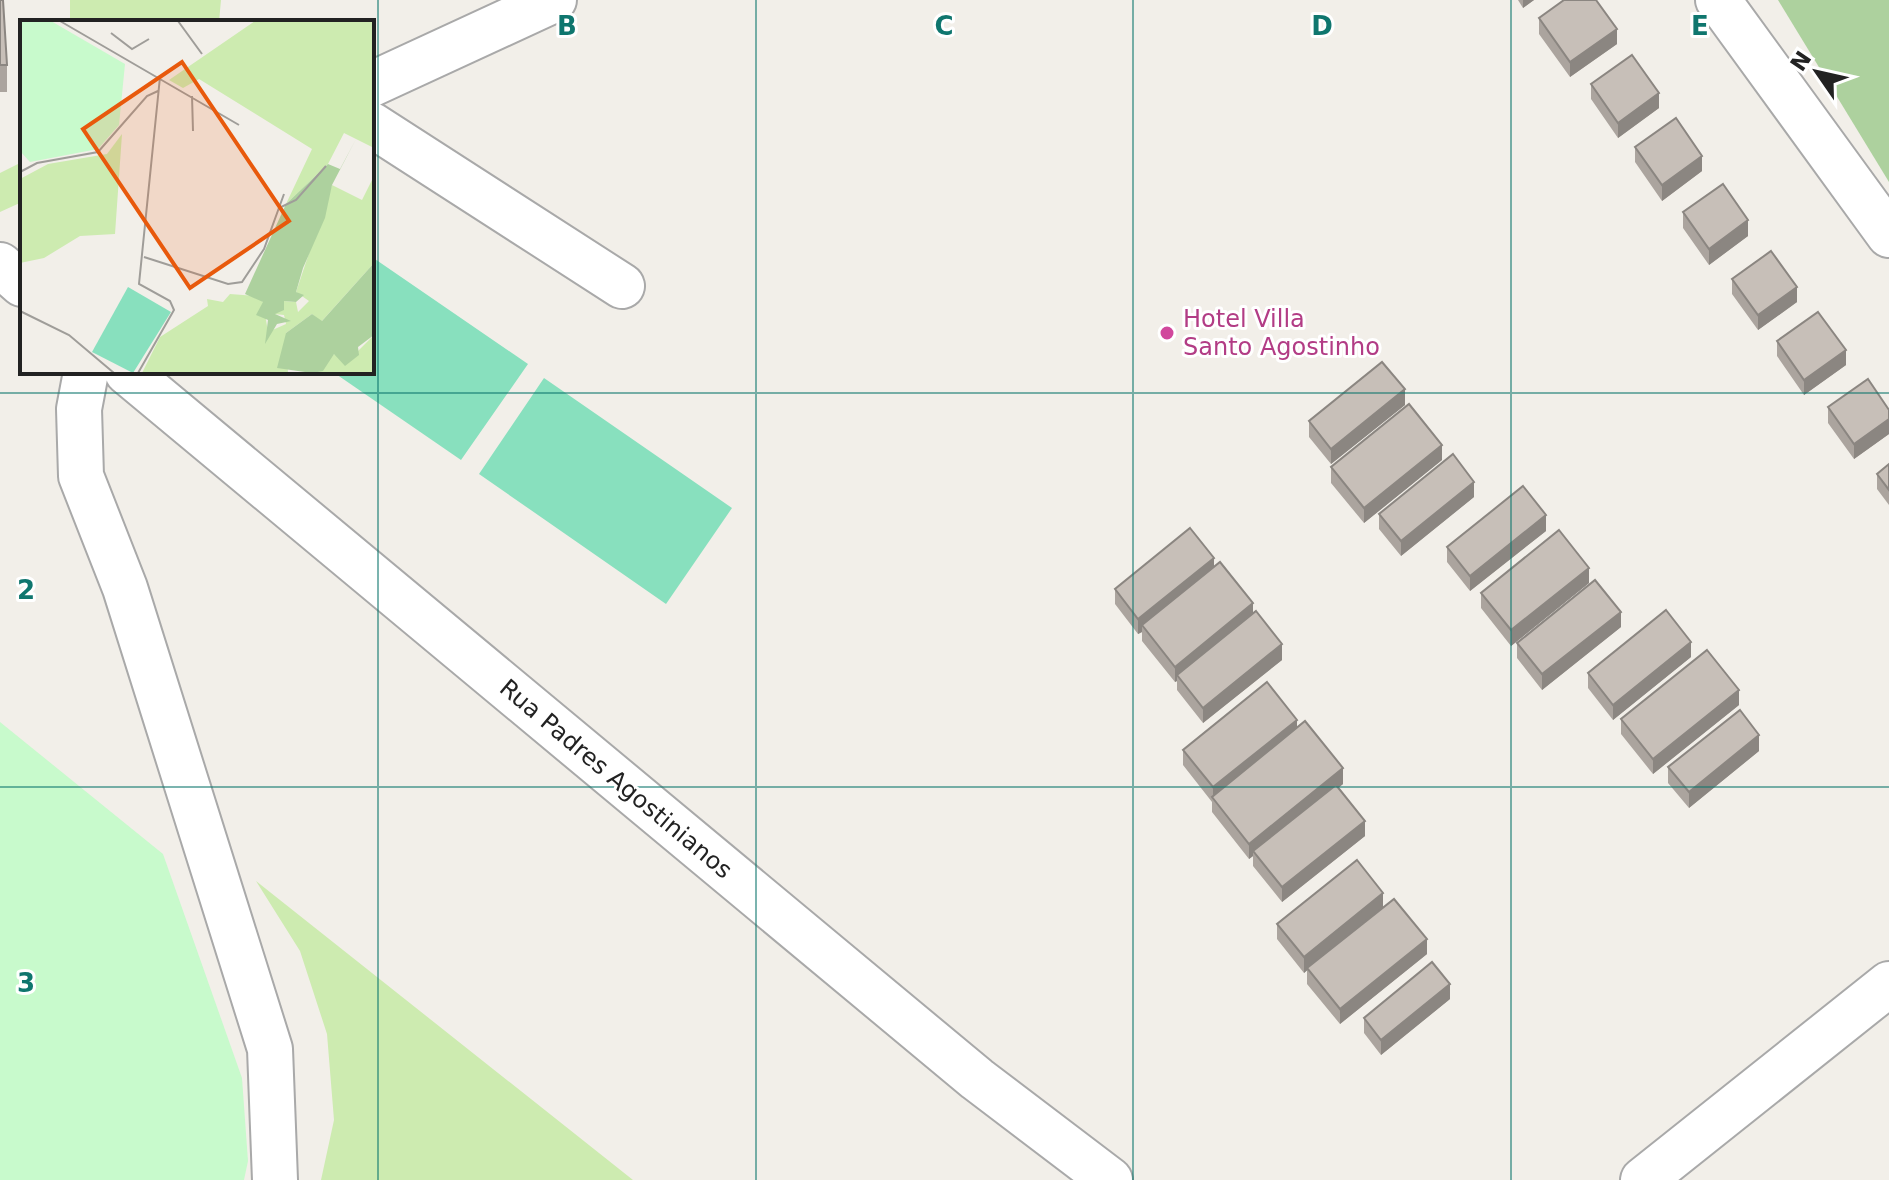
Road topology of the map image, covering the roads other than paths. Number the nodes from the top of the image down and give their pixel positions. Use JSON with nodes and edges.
{"nodes":[{"id":1,"x":554,"y":0,"type":"edge"},
{"id":2,"x":1718,"y":0,"type":"edge"},
{"id":3,"x":374,"y":83,"type":"edge"},
{"id":4,"x":374,"y":126,"type":"edge"},
{"id":5,"x":1889,"y":235,"type":"edge"},
{"id":6,"x":20,"y":245,"type":"edge"},
{"id":7,"x":0,"y":257,"type":"edge"},
{"id":8,"x":0,"y":265,"type":"edge"},
{"id":9,"x":20,"y":282,"type":"edge"},
{"id":10,"x":622,"y":286,"type":"dead end"},
{"id":11,"x":86,"y":374,"type":"edge"},
{"id":12,"x":129,"y":374,"type":"edge"},
{"id":13,"x":1889,"y":984,"type":"edge"},
{"id":14,"x":275,"y":1180,"type":"edge"},
{"id":15,"x":1110,"y":1180,"type":"edge"},
{"id":16,"x":1643,"y":1180,"type":"edge"}],
"edges":[{"from":1,"to":3,"type":"street"},
{"from":2,"to":5,"type":"street"},
{"from":4,"to":10,"type":"street"},
{"from":6,"to":7,"type":"street"},
{"from":8,"to":9,"type":"street"},
{"from":11,"to":14,"type":"street"},
{"from":12,"to":15,"type":"street","name":"Rua Padres Agostinianos"},
{"from":13,"to":16,"type":"street"}]}
